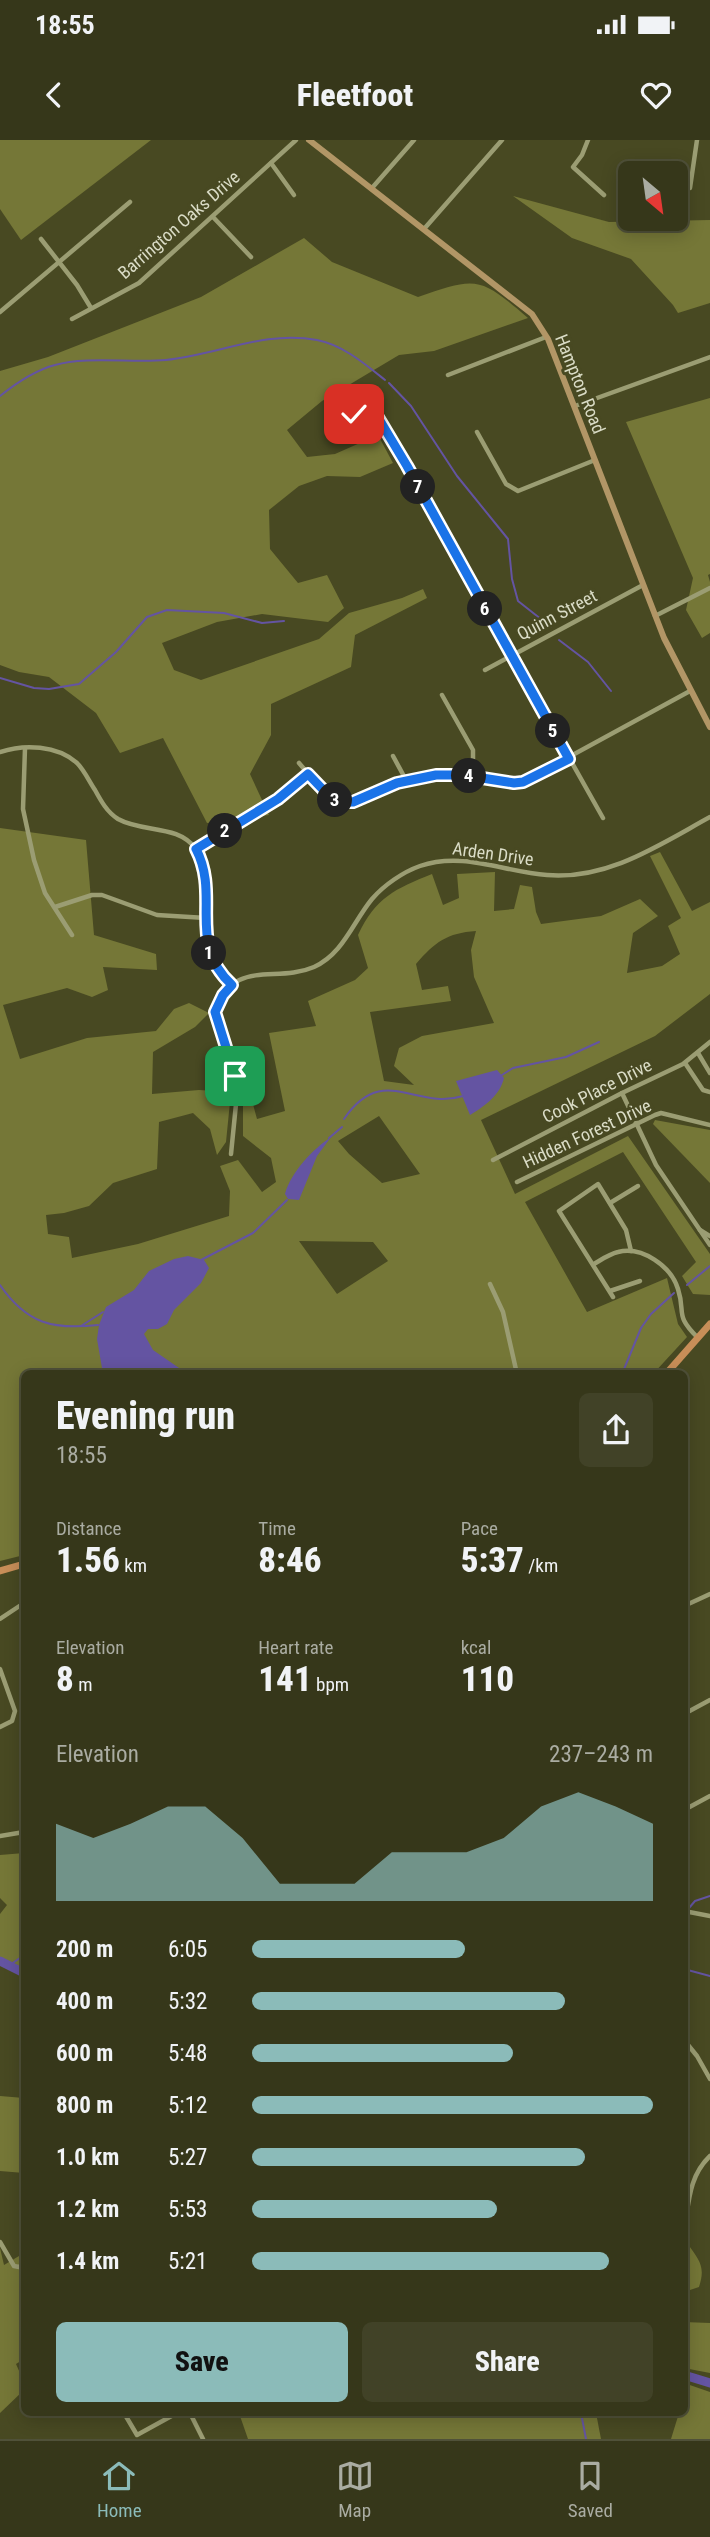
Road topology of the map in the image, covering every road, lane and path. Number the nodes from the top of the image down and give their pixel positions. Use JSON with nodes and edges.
{"nodes":[{"id":1,"x":296,"y":140,"type":"edge"},
{"id":2,"x":309,"y":140,"type":"edge"},
{"id":3,"x":414,"y":140,"type":"edge"},
{"id":4,"x":502,"y":140,"type":"edge"},
{"id":5,"x":588,"y":140,"type":"edge"},
{"id":6,"x":697,"y":140,"type":"edge"},
{"id":7,"x":271,"y":163,"type":"junction"},
{"id":8,"x":372,"y":188,"type":"junction"},
{"id":9,"x":690,"y":188,"type":"dead end"},
{"id":10,"x":294,"y":195,"type":"dead end"},
{"id":11,"x":604,"y":195,"type":"dead end"},
{"id":12,"x":130,"y":202,"type":"dead end"},
{"id":13,"x":213,"y":217,"type":"junction"},
{"id":14,"x":424,"y":229,"type":"junction"},
{"id":15,"x":41,"y":239,"type":"dead end"},
{"id":16,"x":251,"y":257,"type":"dead end"},
{"id":17,"x":60,"y":262,"type":"junction"},
{"id":18,"x":91,"y":307,"type":"junction"},
{"id":19,"x":0,"y":312,"type":"edge"},
{"id":20,"x":72,"y":319,"type":"dead end"},
{"id":21,"x":547,"y":336,"type":"junction"},
{"id":22,"x":710,"y":357,"type":"edge"},
{"id":23,"x":447,"y":375,"type":"dead end"},
{"id":24,"x":575,"y":407,"type":"junction"},
{"id":25,"x":331,"y":429,"type":"dead end"},
{"id":26,"x":477,"y":432,"type":"dead end"},
{"id":27,"x":595,"y":460,"type":"junction"},
{"id":28,"x":643,"y":585,"type":"junction"},
{"id":29,"x":710,"y":588,"type":"edge"},
{"id":30,"x":655,"y":616,"type":"junction"},
{"id":31,"x":511,"y":656,"type":"junction"},
{"id":32,"x":485,"y":670,"type":"dead end"},
{"id":33,"x":690,"y":691,"type":"junction"},
{"id":34,"x":442,"y":695,"type":"dead end"},
{"id":35,"x":710,"y":727,"type":"edge"},
{"id":36,"x":25,"y":748,"type":"junction"},
{"id":37,"x":0,"y":752,"type":"edge"},
{"id":38,"x":393,"y":756,"type":"dead end"},
{"id":39,"x":569,"y":759,"type":"junction"},
{"id":40,"x":299,"y":763,"type":"dead end"},
{"id":41,"x":308,"y":774,"type":"junction"},
{"id":42,"x":473,"y":777,"type":"junction"},
{"id":43,"x":407,"y":780,"type":"junction"},
{"id":44,"x":710,"y":817,"type":"edge"},
{"id":45,"x":603,"y":818,"type":"dead end"},
{"id":46,"x":196,"y":849,"type":"junction"},
{"id":47,"x":55,"y":907,"type":"junction"},
{"id":48,"x":206,"y":918,"type":"junction"},
{"id":49,"x":72,"y":935,"type":"dead end"},
{"id":50,"x":232,"y":985,"type":"junction"},
{"id":51,"x":710,"y":1042,"type":"edge"},
{"id":52,"x":698,"y":1053,"type":"junction"},
{"id":53,"x":685,"y":1063,"type":"junction"},
{"id":54,"x":710,"y":1073,"type":"edge"},
{"id":55,"x":710,"y":1092,"type":"edge"},
{"id":56,"x":622,"y":1093,"type":"junction"},
{"id":57,"x":637,"y":1124,"type":"junction"},
{"id":58,"x":710,"y":1125,"type":"edge"},
{"id":59,"x":231,"y":1154,"type":"dead end"},
{"id":60,"x":493,"y":1160,"type":"dead end"},
{"id":61,"x":517,"y":1182,"type":"dead end"},
{"id":62,"x":638,"y":1186,"type":"dead end"},
{"id":63,"x":610,"y":1203,"type":"junction"},
{"id":64,"x":699,"y":1230,"type":"junction"},
{"id":65,"x":710,"y":1236,"type":"edge"},
{"id":66,"x":710,"y":1245,"type":"edge"},
{"id":67,"x":631,"y":1251,"type":"junction"},
{"id":68,"x":594,"y":1265,"type":"junction"},
{"id":69,"x":640,"y":1281,"type":"dead end"},
{"id":70,"x":490,"y":1284,"type":"dead end"},
{"id":71,"x":610,"y":1292,"type":"junction"},
{"id":72,"x":613,"y":1297,"type":"dead end"},
{"id":73,"x":710,"y":1324,"type":"edge"},
{"id":74,"x":698,"y":1338,"type":"junction"},
{"id":75,"x":516,"y":1370,"type":"edge"},
{"id":76,"x":670,"y":1370,"type":"edge"},
{"id":77,"x":21,"y":1565,"type":"edge"},
{"id":78,"x":0,"y":1571,"type":"edge"},
{"id":79,"x":710,"y":1594,"type":"edge"},
{"id":80,"x":688,"y":1604,"type":"edge"},
{"id":81,"x":21,"y":1605,"type":"edge"},
{"id":82,"x":0,"y":1619,"type":"edge"},
{"id":83,"x":0,"y":1670,"type":"edge"},
{"id":84,"x":710,"y":1700,"type":"edge"},
{"id":85,"x":688,"y":1712,"type":"edge"},
{"id":86,"x":0,"y":1727,"type":"edge"},
{"id":87,"x":710,"y":1797,"type":"edge"},
{"id":88,"x":688,"y":1808,"type":"edge"},
{"id":89,"x":21,"y":1832,"type":"edge"},
{"id":90,"x":0,"y":1836,"type":"edge"},
{"id":91,"x":688,"y":1912,"type":"edge"},
{"id":92,"x":710,"y":1916,"type":"edge"},
{"id":93,"x":688,"y":2045,"type":"edge"},
{"id":94,"x":710,"y":2079,"type":"edge"},
{"id":95,"x":710,"y":2156,"type":"edge"},
{"id":96,"x":688,"y":2204,"type":"edge"},
{"id":97,"x":0,"y":2242,"type":"edge"},
{"id":98,"x":21,"y":2266,"type":"edge"},
{"id":99,"x":126,"y":2416,"type":"edge"},
{"id":100,"x":172,"y":2416,"type":"edge"},
{"id":101,"x":192,"y":2416,"type":"edge"},
{"id":102,"x":203,"y":2439,"type":"edge"}],
"edges":[{"from":1,"to":7,"type":"street","name":"Barrington Oaks Drive"},
{"from":2,"to":8,"type":"main road","name":"Hampton Road"},
{"from":3,"to":8,"type":"street"},
{"from":4,"to":14,"type":"street"},
{"from":5,"to":11,"type":"street"},
{"from":6,"to":9,"type":"street"},
{"from":7,"to":10,"type":"street"},
{"from":7,"to":13,"type":"street","name":"Barrington Oaks Drive"},
{"from":8,"to":14,"type":"main road","name":"Hampton Road"},
{"from":12,"to":17,"type":"street"},
{"from":13,"to":16,"type":"street"},
{"from":13,"to":18,"type":"street","name":"Barrington Oaks Drive"},
{"from":14,"to":21,"type":"main road","name":"Hampton Road"},
{"from":15,"to":17,"type":"street"},
{"from":17,"to":18,"type":"street"},
{"from":17,"to":19,"type":"street"},
{"from":18,"to":20,"type":"street","name":"Barrington Oaks Drive"},
{"from":21,"to":23,"type":"street"},
{"from":21,"to":24,"type":"main road","name":"Hampton Road"},
{"from":22,"to":24,"type":"street"},
{"from":24,"to":27,"type":"main road","name":"Hampton Road"},
{"from":25,"to":31,"type":"street"},
{"from":26,"to":27,"type":"street"},
{"from":27,"to":28,"type":"main road","name":"Hampton Road"},
{"from":28,"to":30,"type":"main road","name":"Hampton Road"},
{"from":28,"to":31,"type":"street","name":"Quinn Street"},
{"from":29,"to":30,"type":"street"},
{"from":30,"to":33,"type":"main road","name":"Hampton Road"},
{"from":31,"to":32,"type":"street","name":"Quinn Street"},
{"from":31,"to":39,"type":"street"},
{"from":33,"to":35,"type":"main road","name":"Hampton Road"},
{"from":33,"to":39,"type":"street"},
{"from":34,"to":42,"type":"street"},
{"from":36,"to":37,"type":"street"},
{"from":36,"to":46,"type":"street"},
{"from":36,"to":47,"type":"street"},
{"from":38,"to":43,"type":"street"},
{"from":39,"to":42,"type":"street"},
{"from":39,"to":45,"type":"street"},
{"from":40,"to":41,"type":"street"},
{"from":41,"to":43,"type":"street"},
{"from":41,"to":46,"type":"street"},
{"from":42,"to":43,"type":"street"},
{"from":44,"to":50,"type":"street","name":"Arden Drive"},
{"from":46,"to":48,"type":"street"},
{"from":47,"to":48,"type":"street"},
{"from":47,"to":49,"type":"street"},
{"from":48,"to":50,"type":"street"},
{"from":50,"to":59,"type":"street"},
{"from":51,"to":52,"type":"street","name":"Cook Place Drive"},
{"from":52,"to":53,"type":"street","name":"Cook Place Drive"},
{"from":52,"to":54,"type":"street"},
{"from":53,"to":55,"type":"street"},
{"from":53,"to":56,"type":"street","name":"Cook Place Drive"},
{"from":56,"to":57,"type":"street"},
{"from":56,"to":60,"type":"street","name":"Cook Place Drive"},
{"from":57,"to":58,"type":"street","name":"Hidden Forest Drive"},
{"from":57,"to":61,"type":"street","name":"Hidden Forest Drive"},
{"from":57,"to":64,"type":"street"},
{"from":62,"to":63,"type":"street"},
{"from":63,"to":67,"type":"street"},
{"from":63,"to":68,"type":"street"},
{"from":64,"to":65,"type":"street"},
{"from":64,"to":66,"type":"street"},
{"from":67,"to":68,"type":"street"},
{"from":67,"to":74,"type":"street"},
{"from":68,"to":71,"type":"street"},
{"from":69,"to":71,"type":"street"},
{"from":70,"to":75,"type":"street"},
{"from":71,"to":72,"type":"street"},
{"from":73,"to":74,"type":"main road"},
{"from":74,"to":76,"type":"main road"},
{"from":77,"to":78,"type":"main road"},
{"from":79,"to":80,"type":"street"},
{"from":81,"to":82,"type":"street"},
{"from":83,"to":86,"type":"street"},
{"from":84,"to":85,"type":"street"},
{"from":87,"to":88,"type":"street"},
{"from":89,"to":90,"type":"street"},
{"from":91,"to":92,"type":"street"},
{"from":93,"to":94,"type":"street"},
{"from":95,"to":96,"type":"street"},
{"from":97,"to":98,"type":"street"},
{"from":99,"to":100,"type":"street"},
{"from":101,"to":102,"type":"street"}]}
